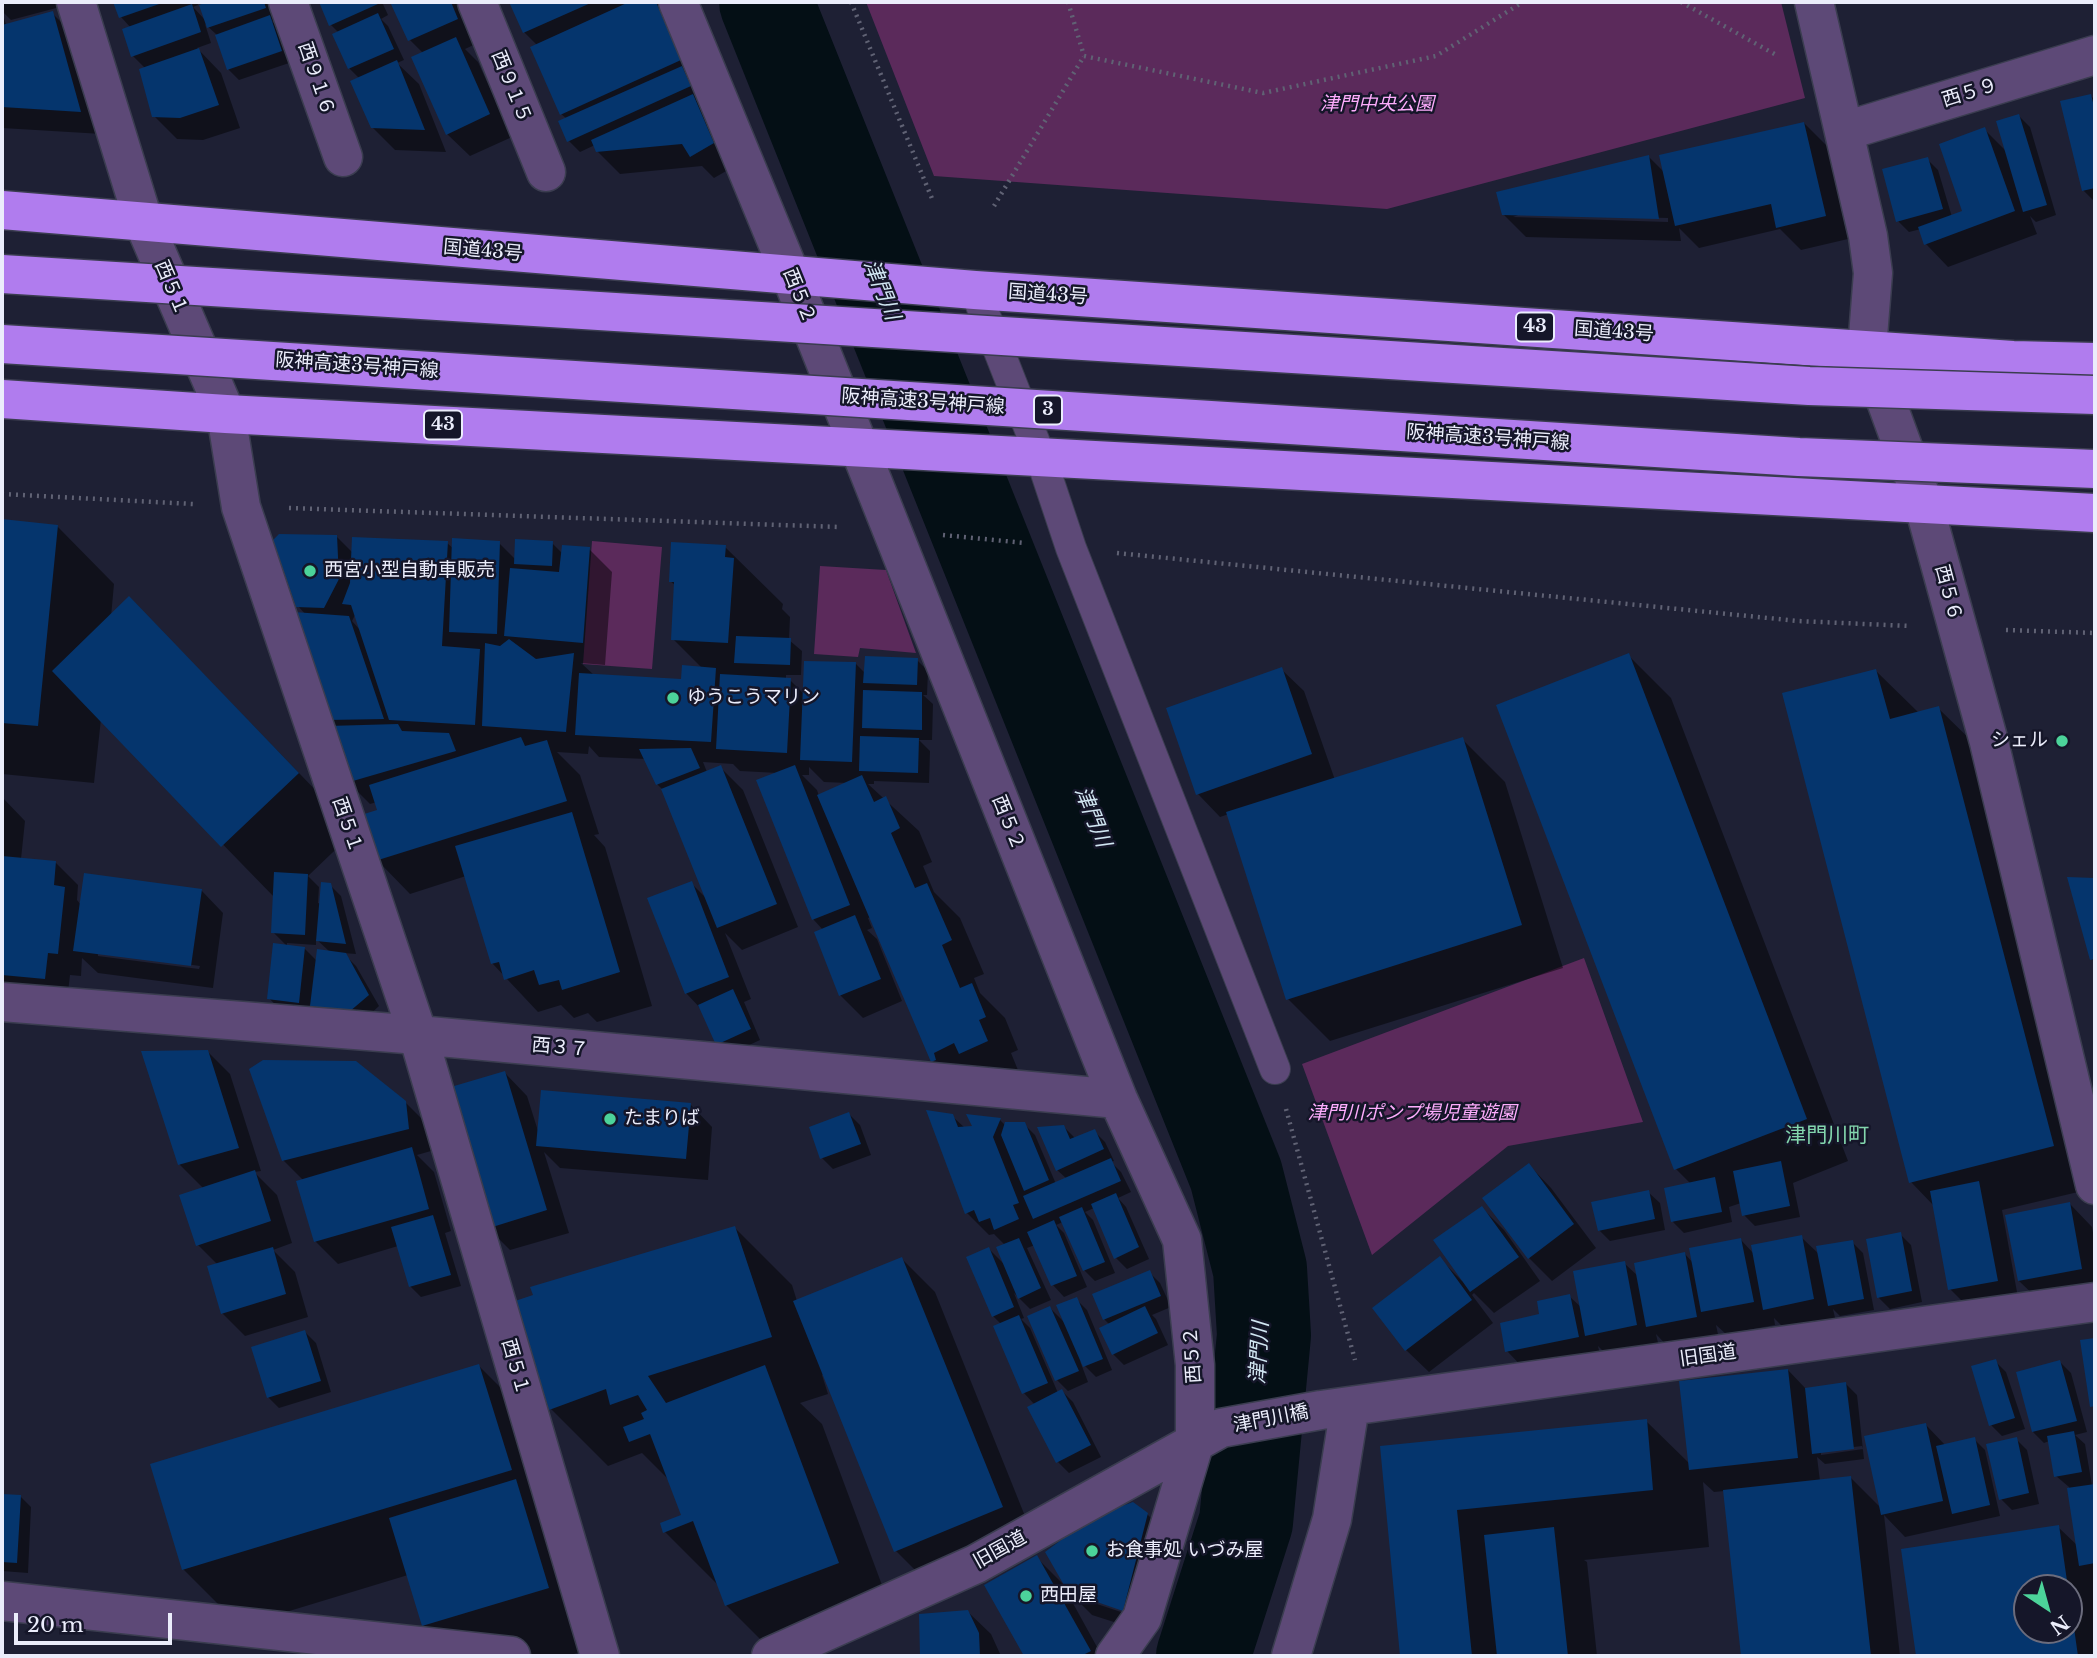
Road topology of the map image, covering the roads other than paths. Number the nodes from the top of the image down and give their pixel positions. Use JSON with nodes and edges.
{"nodes":[{"id":1,"x":76,"y":2,"type":"edge"},
{"id":2,"x":288,"y":2,"type":"edge"},
{"id":3,"x":477,"y":2,"type":"edge"},
{"id":4,"x":678,"y":2,"type":"edge"},
{"id":5,"x":1814,"y":2,"type":"edge"},
{"id":6,"x":2095,"y":55,"type":"edge"},
{"id":7,"x":1845,"y":131,"type":"junction"},
{"id":8,"x":343,"y":157,"type":"dead end"},
{"id":9,"x":546,"y":172,"type":"dead end"},
{"id":10,"x":2,"y":211,"type":"edge"},
{"id":11,"x":144,"y":223,"type":"junction"},
{"id":12,"x":2,"y":274,"type":"edge"},
{"id":13,"x":803,"y":277,"type":"junction"},
{"id":14,"x":960,"y":289,"type":"junction"},
{"id":15,"x":2,"y":344,"type":"edge"},
{"id":16,"x":1867,"y":349,"type":"junction"},
{"id":17,"x":2095,"y":362,"type":"edge"},
{"id":18,"x":2095,"y":395,"type":"edge"},
{"id":19,"x":2,"y":400,"type":"edge"},
{"id":20,"x":226,"y":414,"type":"junction"},
{"id":21,"x":872,"y":447,"type":"junction"},
{"id":22,"x":1028,"y":457,"type":"junction"},
{"id":23,"x":2095,"y":469,"type":"edge"},
{"id":24,"x":1923,"y":502,"type":"junction"},
{"id":25,"x":2095,"y":513,"type":"edge"},
{"id":26,"x":2,"y":1002,"type":"edge"},
{"id":27,"x":418,"y":1035,"type":"junction"},
{"id":28,"x":1275,"y":1069,"type":"road end"},
{"id":29,"x":1118,"y":1098,"type":"junction"},
{"id":30,"x":2095,"y":1185,"type":"edge"},
{"id":31,"x":2095,"y":1303,"type":"edge"},
{"id":32,"x":1335,"y":1408,"type":"junction"},
{"id":33,"x":1208,"y":1434,"type":"junction"},
{"id":34,"x":2,"y":1601,"type":"edge"},
{"id":35,"x":511,"y":1656,"type":"edge"},
{"id":36,"x":600,"y":1656,"type":"edge"},
{"id":37,"x":771,"y":1656,"type":"edge"},
{"id":38,"x":1115,"y":1656,"type":"edge"},
{"id":39,"x":1291,"y":1656,"type":"edge"}],
"edges":[{"from":1,"to":11,"type":"street","name":"西５１"},
{"from":2,"to":8,"type":"street","name":"西９１６"},
{"from":3,"to":9,"type":"street","name":"西９１５"},
{"from":4,"to":13,"type":"street","name":"西５２"},
{"from":5,"to":7,"type":"street","name":"西５６"},
{"from":6,"to":7,"type":"street","name":"西５９"},
{"from":7,"to":16,"type":"street","name":"西５６"},
{"from":10,"to":11,"type":"highway","name":"国道43号","number":"43"},
{"from":11,"to":13,"type":"highway","name":"国道43号","number":"43"},
{"from":11,"to":20,"type":"street","name":"西５１"},
{"from":12,"to":18,"type":"highway","bridge":true},
{"from":13,"to":14,"type":"highway","name":"国道43号","number":"43"},
{"from":13,"to":21,"type":"street","name":"西５２"},
{"from":14,"to":16,"type":"highway","name":"国道43号","number":"43"},
{"from":14,"to":22,"type":"lane"},
{"from":15,"to":23,"type":"highway","name":"阪神高速3号神戸線","number":"3","bridge":true},
{"from":16,"to":17,"type":"highway","name":"国道43号","number":"43"},
{"from":16,"to":24,"type":"street","name":"西５６"},
{"from":19,"to":20,"type":"highway","number":"43"},
{"from":20,"to":21,"type":"highway","number":"43"},
{"from":20,"to":27,"type":"street","name":"西５１"},
{"from":21,"to":22,"type":"highway","number":"43"},
{"from":21,"to":29,"type":"street","name":"西５２"},
{"from":22,"to":24,"type":"highway","number":"43"},
{"from":22,"to":28,"type":"lane"},
{"from":24,"to":25,"type":"highway","number":"43"},
{"from":24,"to":30,"type":"street","name":"西５６"},
{"from":26,"to":27,"type":"street","name":"西３７"},
{"from":27,"to":29,"type":"street","name":"西３７"},
{"from":27,"to":36,"type":"street","name":"西５１"},
{"from":29,"to":33,"type":"street","name":"西５２"},
{"from":31,"to":32,"type":"street","name":"旧国道"},
{"from":32,"to":33,"type":"street","name":"津門川橋"},
{"from":32,"to":39,"type":"street"},
{"from":33,"to":37,"type":"street","name":"旧国道"},
{"from":33,"to":38,"type":"street","name":"西５２"},
{"from":34,"to":35,"type":"street"}]}
